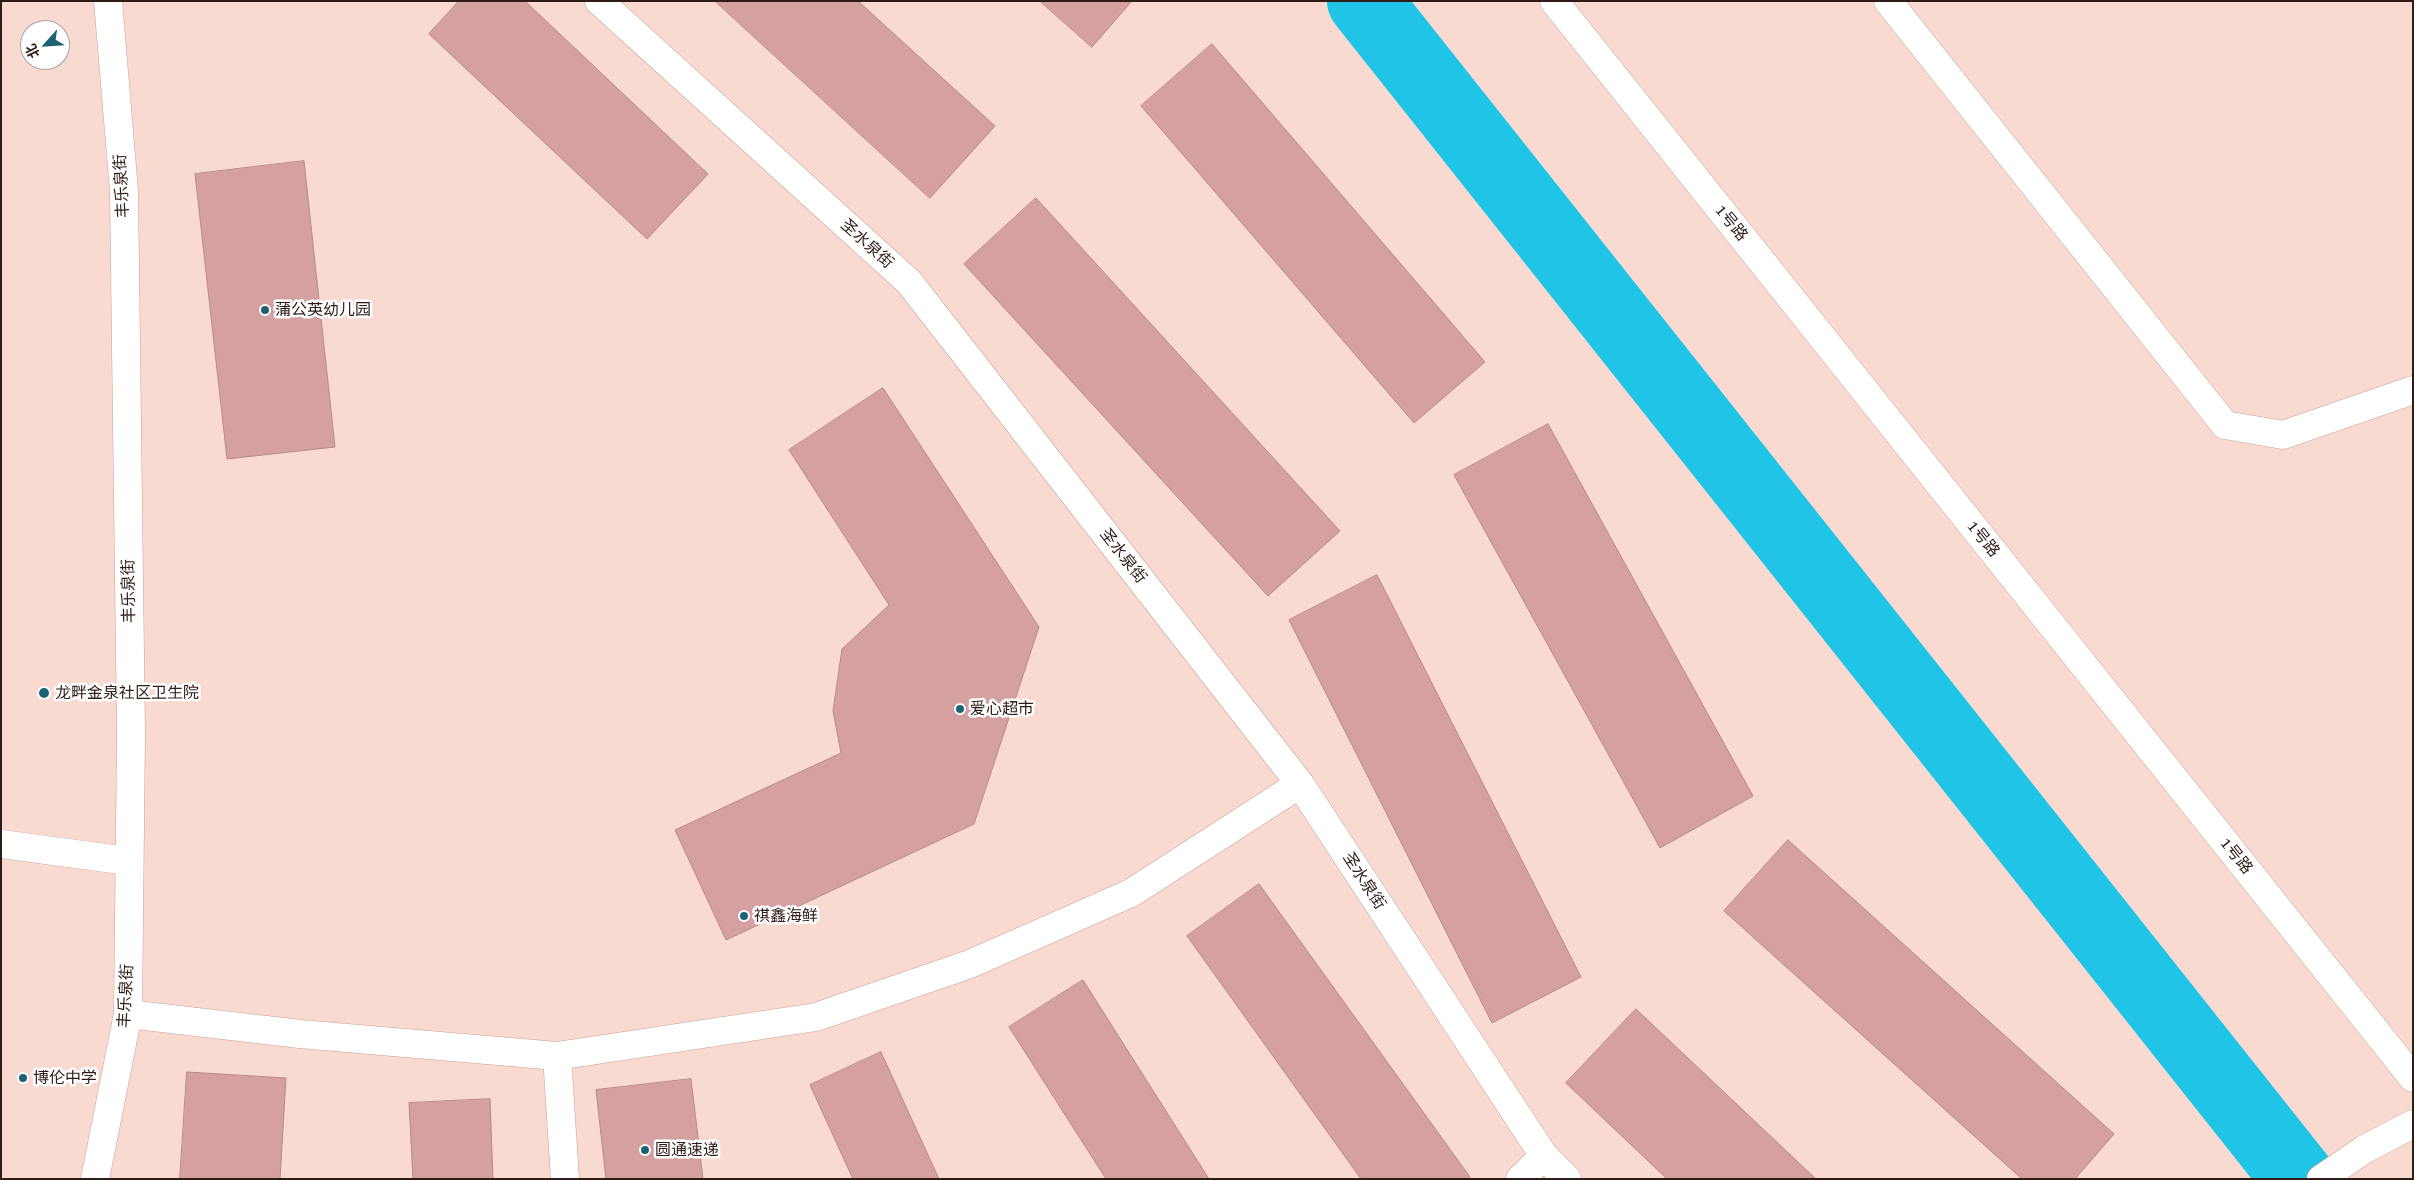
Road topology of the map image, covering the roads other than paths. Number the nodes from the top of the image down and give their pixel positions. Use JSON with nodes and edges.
{"nodes":[{"id":1,"x":108,"y":1,"type":"edge"},
{"id":2,"x":599,"y":1,"type":"edge"},
{"id":3,"x":1554,"y":1,"type":"edge"},
{"id":4,"x":1888,"y":1,"type":"edge"},
{"id":5,"x":2413,"y":390,"type":"edge"},
{"id":6,"x":1300,"y":784,"type":"junction"},
{"id":7,"x":1,"y":844,"type":"edge"},
{"id":8,"x":128,"y":861,"type":"junction"},
{"id":9,"x":128,"y":1014,"type":"junction"},
{"id":10,"x":558,"y":1056,"type":"junction"},
{"id":11,"x":2413,"y":1078,"type":"edge"},
{"id":12,"x":2413,"y":1124,"type":"edge"},
{"id":13,"x":1544,"y":1156,"type":"junction"},
{"id":14,"x":95,"y":1179,"type":"edge"},
{"id":15,"x":565,"y":1179,"type":"edge"},
{"id":16,"x":1520,"y":1179,"type":"edge"},
{"id":17,"x":1567,"y":1179,"type":"edge"},
{"id":18,"x":2321,"y":1179,"type":"edge"}],
"edges":[{"from":1,"to":8,"type":"street","name":"丰乐泉街"},
{"from":2,"to":6,"type":"street","name":"圣水泉街"},
{"from":3,"to":11,"type":"street","name":"1号路"},
{"from":4,"to":5,"type":"street"},
{"from":6,"to":10,"type":"street"},
{"from":6,"to":13,"type":"street","name":"圣水泉街"},
{"from":7,"to":8,"type":"street"},
{"from":8,"to":9,"type":"street","name":"丰乐泉街"},
{"from":9,"to":10,"type":"street"},
{"from":9,"to":14,"type":"street","name":"丰乐泉街"},
{"from":10,"to":15,"type":"street"},
{"from":12,"to":18,"type":"street"},
{"from":13,"to":16,"type":"street"},
{"from":13,"to":17,"type":"street","name":"圣水泉街"}]}
